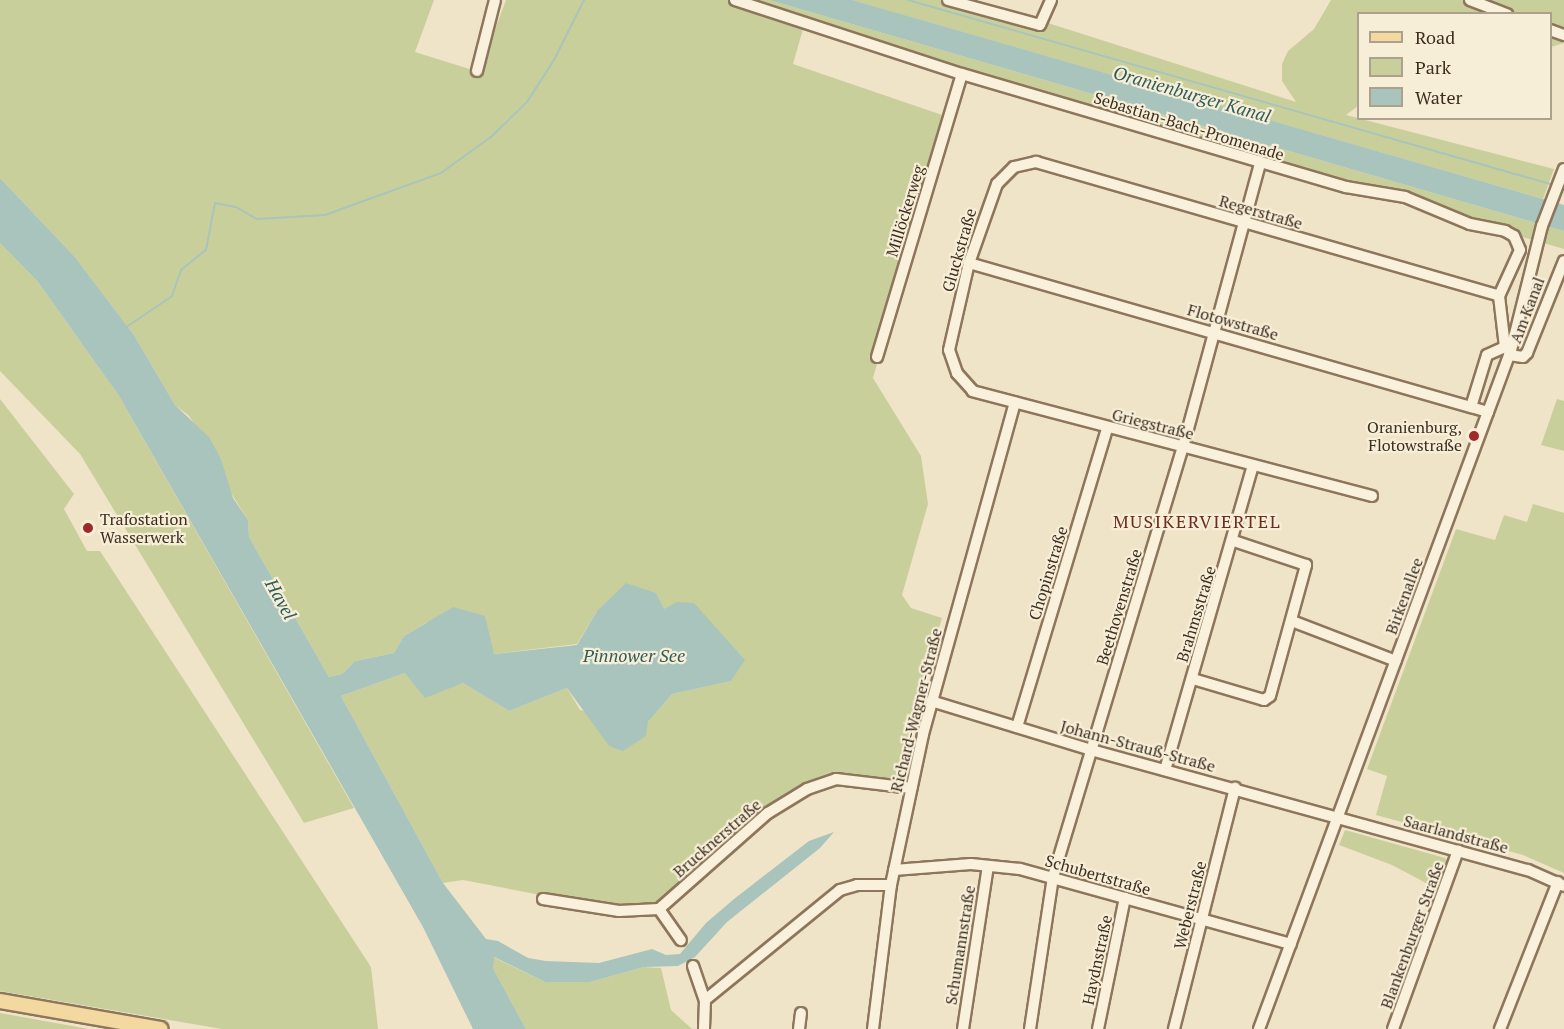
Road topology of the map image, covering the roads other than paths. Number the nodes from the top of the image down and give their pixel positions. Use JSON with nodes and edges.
{"nodes":[{"id":1,"x":495,"y":0,"type":"edge"},
{"id":2,"x":735,"y":0,"type":"edge"},
{"id":3,"x":948,"y":0,"type":"edge"},
{"id":4,"x":1051,"y":0,"type":"edge"},
{"id":5,"x":1470,"y":0,"type":"edge"},
{"id":6,"x":1502,"y":12,"type":"edge"},
{"id":7,"x":477,"y":71,"type":"dead end"},
{"id":8,"x":962,"y":74,"type":"junction"},
{"id":9,"x":1260,"y":163,"type":"junction"},
{"id":10,"x":1014,"y":167,"type":"joint"},
{"id":11,"x":1564,"y":169,"type":"edge"},
{"id":12,"x":1245,"y":223,"type":"junction"},
{"id":13,"x":1564,"y":261,"type":"edge"},
{"id":14,"x":969,"y":263,"type":"junction"},
{"id":15,"x":1499,"y":296,"type":"junction"},
{"id":16,"x":1214,"y":332,"type":"junction"},
{"id":17,"x":949,"y":350,"type":"joint"},
{"id":18,"x":1508,"y":351,"type":"junction"},
{"id":19,"x":877,"y":357,"type":"dead end"},
{"id":20,"x":1015,"y":403,"type":"junction"},
{"id":21,"x":1471,"y":407,"type":"junction"},
{"id":22,"x":1488,"y":412,"type":"junction"},
{"id":23,"x":1107,"y":428,"type":"junction"},
{"id":24,"x":1183,"y":447,"type":"junction"},
{"id":25,"x":1253,"y":466,"type":"junction"},
{"id":26,"x":1372,"y":496,"type":"dead end"},
{"id":27,"x":1234,"y":542,"type":"junction"},
{"id":28,"x":1292,"y":621,"type":"junction"},
{"id":29,"x":1396,"y":661,"type":"junction"},
{"id":30,"x":1193,"y":679,"type":"junction"},
{"id":31,"x":931,"y":701,"type":"junction"},
{"id":32,"x":1017,"y":727,"type":"junction"},
{"id":33,"x":1091,"y":750,"type":"junction"},
{"id":34,"x":1165,"y":770,"type":"junction"},
{"id":35,"x":911,"y":788,"type":"junction"},
{"id":36,"x":1235,"y":788,"type":"junction"},
{"id":37,"x":1337,"y":818,"type":"junction"},
{"id":38,"x":1458,"y":850,"type":"junction"},
{"id":39,"x":988,"y":866,"type":"junction"},
{"id":40,"x":894,"y":870,"type":"junction"},
{"id":41,"x":1053,"y":877,"type":"junction"},
{"id":42,"x":1561,"y":884,"type":"edge"},
{"id":43,"x":891,"y":885,"type":"junction"},
{"id":44,"x":1125,"y":898,"type":"junction"},
{"id":45,"x":543,"y":899,"type":"dead end"},
{"id":46,"x":659,"y":909,"type":"junction"},
{"id":47,"x":1202,"y":920,"type":"junction"},
{"id":48,"x":681,"y":940,"type":"dead end"},
{"id":49,"x":1290,"y":944,"type":"junction"},
{"id":50,"x":693,"y":966,"type":"dead end"},
{"id":51,"x":705,"y":1000,"type":"junction"},
{"id":52,"x":0,"y":1001,"type":"edge"},
{"id":53,"x":801,"y":1013,"type":"dead end"},
{"id":54,"x":161,"y":1029,"type":"edge"},
{"id":55,"x":704,"y":1029,"type":"edge"},
{"id":56,"x":799,"y":1029,"type":"edge"},
{"id":57,"x":873,"y":1029,"type":"edge"},
{"id":58,"x":963,"y":1029,"type":"edge"},
{"id":59,"x":1030,"y":1029,"type":"edge"},
{"id":60,"x":1098,"y":1029,"type":"edge"},
{"id":61,"x":1174,"y":1029,"type":"edge"},
{"id":62,"x":1259,"y":1029,"type":"edge"},
{"id":63,"x":1393,"y":1029,"type":"edge"},
{"id":64,"x":1500,"y":1029,"type":"edge"}],
"edges":[{"from":1,"to":7,"type":"street"},
{"from":2,"to":8,"type":"street","name":"Sebastian-Bach-Promenade"},
{"from":3,"to":4,"type":"street"},
{"from":5,"to":6,"type":"street"},
{"from":8,"to":9,"type":"street","name":"Sebastian-Bach-Promenade"},
{"from":8,"to":19,"type":"street","name":"Millöckerweg"},
{"from":9,"to":12,"type":"street","name":"Beethovenstraße"},
{"from":9,"to":15,"type":"street","name":"Sebastian-Bach-Promenade"},
{"from":10,"to":12,"type":"street","name":"Regerstraße"},
{"from":10,"to":14,"type":"street","name":"Gluckstraße"},
{"from":11,"to":18,"type":"street","name":"Birkenallee"},
{"from":12,"to":15,"type":"street","name":"Regerstraße"},
{"from":12,"to":16,"type":"street","name":"Beethovenstraße"},
{"from":13,"to":18,"type":"street","name":"Am Kanal"},
{"from":14,"to":16,"type":"street","name":"Flotowstraße"},
{"from":14,"to":17,"type":"street","name":"Gluckstraße"},
{"from":15,"to":18,"type":"street"},
{"from":16,"to":21,"type":"street","name":"Flotowstraße"},
{"from":16,"to":24,"type":"street","name":"Beethovenstraße"},
{"from":17,"to":20,"type":"street","name":"Griegstraße"},
{"from":18,"to":21,"type":"street"},
{"from":18,"to":22,"type":"street","name":"Birkenallee"},
{"from":20,"to":23,"type":"street","name":"Griegstraße"},
{"from":20,"to":31,"type":"street","name":"Richard-Wagner-Straße"},
{"from":21,"to":22,"type":"street","name":"Flotowstraße"},
{"from":22,"to":29,"type":"street","name":"Birkenallee"},
{"from":23,"to":24,"type":"street","name":"Griegstraße"},
{"from":23,"to":32,"type":"street","name":"Chopinstraße"},
{"from":24,"to":25,"type":"street","name":"Griegstraße"},
{"from":24,"to":33,"type":"street","name":"Beethovenstraße"},
{"from":25,"to":26,"type":"street","name":"Griegstraße"},
{"from":25,"to":27,"type":"street","name":"Brahmsstraße"},
{"from":27,"to":28,"type":"street"},
{"from":27,"to":30,"type":"street","name":"Brahmsstraße"},
{"from":28,"to":29,"type":"street"},
{"from":28,"to":30,"type":"street"},
{"from":29,"to":37,"type":"street","name":"Birkenallee"},
{"from":30,"to":34,"type":"street","name":"Brahmsstraße"},
{"from":31,"to":32,"type":"street","name":"Johann-Strauß-Straße"},
{"from":31,"to":35,"type":"street","name":"Richard-Wagner-Straße"},
{"from":32,"to":33,"type":"street","name":"Johann-Strauß-Straße"},
{"from":33,"to":34,"type":"street","name":"Johann-Strauß-Straße"},
{"from":33,"to":41,"type":"street","name":"Beethovenstraße"},
{"from":34,"to":36,"type":"street","name":"Johann-Strauß-Straße"},
{"from":35,"to":40,"type":"street","name":"Richard-Wagner-Straße"},
{"from":35,"to":46,"type":"street","name":"Brucknerstraße"},
{"from":36,"to":37,"type":"street","name":"Johann-Strauß-Straße"},
{"from":36,"to":47,"type":"street","name":"Weberstraße"},
{"from":37,"to":38,"type":"street","name":"Saarlandstraße"},
{"from":37,"to":49,"type":"street","name":"Birkenallee"},
{"from":38,"to":42,"type":"street","name":"Saarlandstraße"},
{"from":38,"to":63,"type":"street","name":"Blankenburger Straße"},
{"from":39,"to":40,"type":"street","name":"Schubertstraße"},
{"from":39,"to":41,"type":"street","name":"Schubertstraße"},
{"from":39,"to":58,"type":"street","name":"Schumannstraße"},
{"from":40,"to":43,"type":"street","name":"Richard-Wagner-Straße"},
{"from":41,"to":44,"type":"street","name":"Schubertstraße"},
{"from":41,"to":59,"type":"street","name":"Beethovenstraße"},
{"from":42,"to":64,"type":"street"},
{"from":43,"to":51,"type":"street"},
{"from":43,"to":57,"type":"street","name":"Richard-Wagner-Straße"},
{"from":44,"to":47,"type":"street","name":"Schubertstraße"},
{"from":44,"to":60,"type":"street","name":"Haydnstraße"},
{"from":45,"to":46,"type":"street"},
{"from":46,"to":48,"type":"street"},
{"from":47,"to":49,"type":"street","name":"Schubertstraße"},
{"from":47,"to":61,"type":"street","name":"Weberstraße"},
{"from":49,"to":62,"type":"street","name":"Birkenallee"},
{"from":50,"to":51,"type":"street"},
{"from":51,"to":55,"type":"street"},
{"from":52,"to":54,"type":"main road"},
{"from":53,"to":56,"type":"street"}]}
